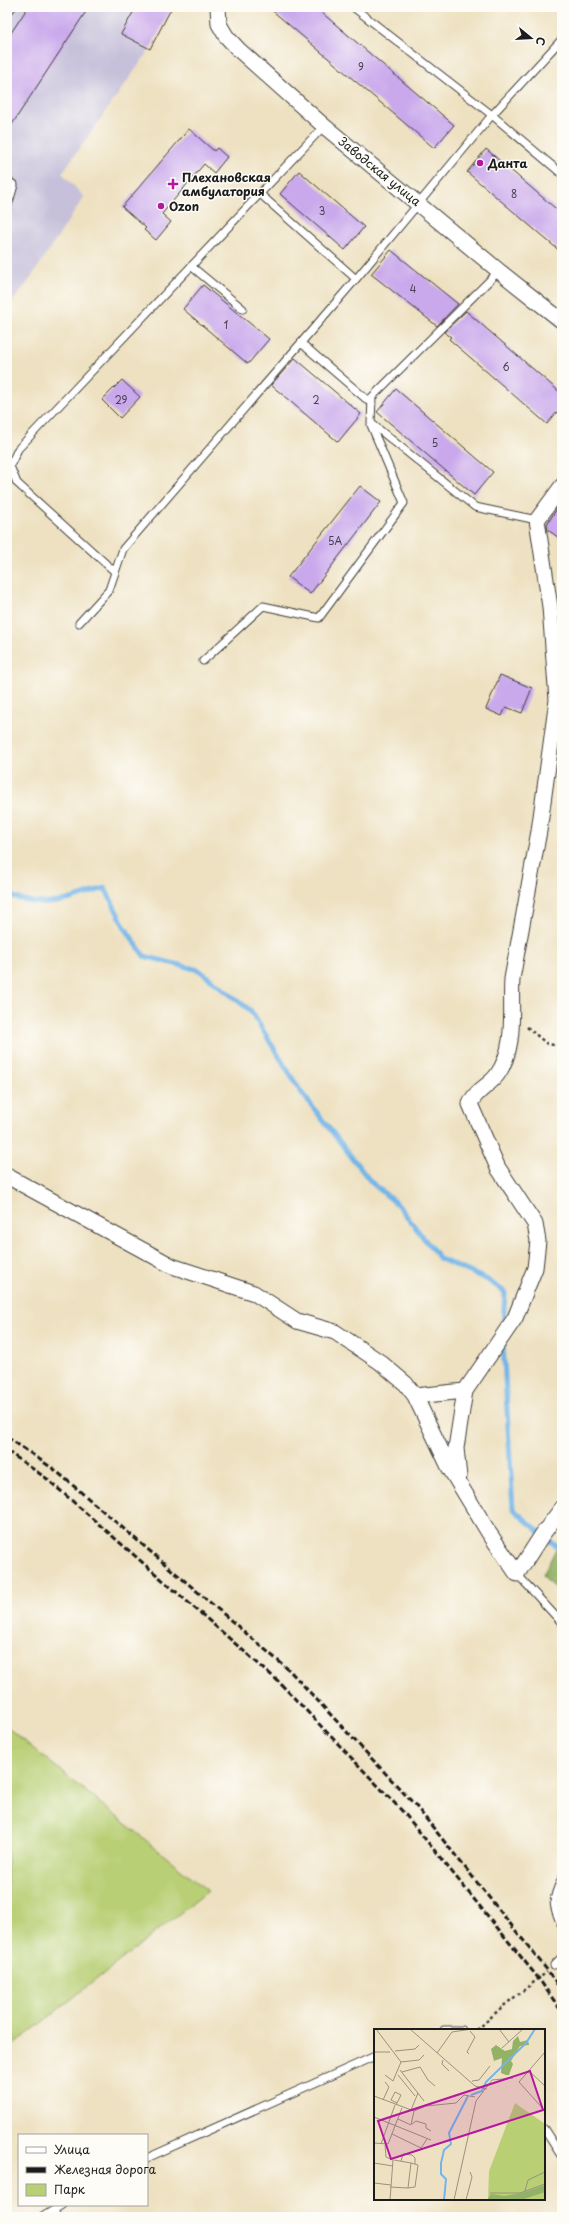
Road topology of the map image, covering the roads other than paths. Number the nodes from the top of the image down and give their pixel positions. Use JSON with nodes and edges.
{"nodes":[{"id":1,"x":12,"y":7,"type":"edge"},
{"id":2,"x":218,"y":7,"type":"edge"},
{"id":3,"x":353,"y":7,"type":"edge"},
{"id":4,"x":7,"y":13,"type":"edge"},
{"id":5,"x":562,"y":39,"type":"edge"},
{"id":6,"x":492,"y":115,"type":"junction"},
{"id":7,"x":324,"y":126,"type":"junction"},
{"id":8,"x":562,"y":174,"type":"edge"},
{"id":9,"x":7,"y":180,"type":"edge"},
{"id":10,"x":260,"y":194,"type":"junction"},
{"id":11,"x":419,"y":203,"type":"junction"},
{"id":12,"x":7,"y":209,"type":"edge"},
{"id":13,"x":191,"y":266,"type":"junction"},
{"id":14,"x":499,"y":271,"type":"junction"},
{"id":15,"x":356,"y":279,"type":"junction"},
{"id":16,"x":243,"y":309,"type":"dead end"},
{"id":17,"x":562,"y":320,"type":"edge"},
{"id":18,"x":301,"y":343,"type":"junction"},
{"id":19,"x":372,"y":404,"type":"junction"},
{"id":20,"x":371,"y":423,"type":"junction"},
{"id":21,"x":562,"y":486,"type":"edge"},
{"id":22,"x":537,"y":520,"type":"junction"},
{"id":23,"x":115,"y":572,"type":"junction"},
{"id":24,"x":79,"y":623,"type":"dead end"},
{"id":25,"x":203,"y":661,"type":"dead end"},
{"id":26,"x":7,"y":1176,"type":"edge"},
{"id":27,"x":465,"y":1391,"type":"junction"},
{"id":28,"x":415,"y":1396,"type":"junction"},
{"id":29,"x":459,"y":1480,"type":"junction"},
{"id":30,"x":562,"y":1508,"type":"edge"},
{"id":31,"x":517,"y":1574,"type":"junction"},
{"id":32,"x":562,"y":1623,"type":"edge"},
{"id":33,"x":562,"y":1878,"type":"edge"},
{"id":34,"x":562,"y":1926,"type":"edge"},
{"id":35,"x":562,"y":1957,"type":"edge"},
{"id":36,"x":554,"y":1965,"type":"road end"},
{"id":37,"x":374,"y":2056,"type":"edge"},
{"id":38,"x":545,"y":2131,"type":"edge"},
{"id":39,"x":562,"y":2157,"type":"edge"},
{"id":40,"x":148,"y":2158,"type":"edge"},
{"id":41,"x":60,"y":2206,"type":"edge"},
{"id":42,"x":54,"y":2210,"type":"junction"},
{"id":43,"x":42,"y":2217,"type":"edge"},
{"id":44,"x":57,"y":2217,"type":"edge"}],
"edges":[{"from":1,"to":4,"type":"lane"},
{"from":2,"to":7,"type":"street","name":"Заводская улица"},
{"from":3,"to":6,"type":"lane"},
{"from":5,"to":6,"type":"lane"},
{"from":6,"to":8,"type":"lane"},
{"from":6,"to":11,"type":"lane"},
{"from":7,"to":10,"type":"lane"},
{"from":7,"to":11,"type":"street","name":"Заводская улица"},
{"from":9,"to":12,"type":"lane"},
{"from":10,"to":13,"type":"lane"},
{"from":10,"to":15,"type":"lane"},
{"from":11,"to":14,"type":"street","name":"Заводская улица"},
{"from":11,"to":15,"type":"lane"},
{"from":13,"to":16,"type":"lane"},
{"from":13,"to":23,"type":"lane"},
{"from":14,"to":17,"type":"street","name":"Заводская улица"},
{"from":14,"to":19,"type":"lane"},
{"from":15,"to":18,"type":"lane"},
{"from":18,"to":19,"type":"lane"},
{"from":18,"to":23,"type":"lane"},
{"from":19,"to":20,"type":"lane"},
{"from":20,"to":22,"type":"lane"},
{"from":20,"to":25,"type":"lane"},
{"from":21,"to":22,"type":"street"},
{"from":22,"to":27,"type":"street"},
{"from":23,"to":24,"type":"lane"},
{"from":26,"to":28,"type":"street"},
{"from":27,"to":28,"type":"street"},
{"from":27,"to":29,"type":"street"},
{"from":28,"to":29,"type":"street"},
{"from":29,"to":31,"type":"street"},
{"from":30,"to":31,"type":"street"},
{"from":31,"to":32,"type":"lane"},
{"from":33,"to":34,"type":"lane"},
{"from":35,"to":36,"type":"lane"},
{"from":37,"to":40,"type":"lane"},
{"from":38,"to":39,"type":"lane"},
{"from":41,"to":42,"type":"lane"},
{"from":42,"to":43,"type":"lane"},
{"from":42,"to":44,"type":"lane"}]}
